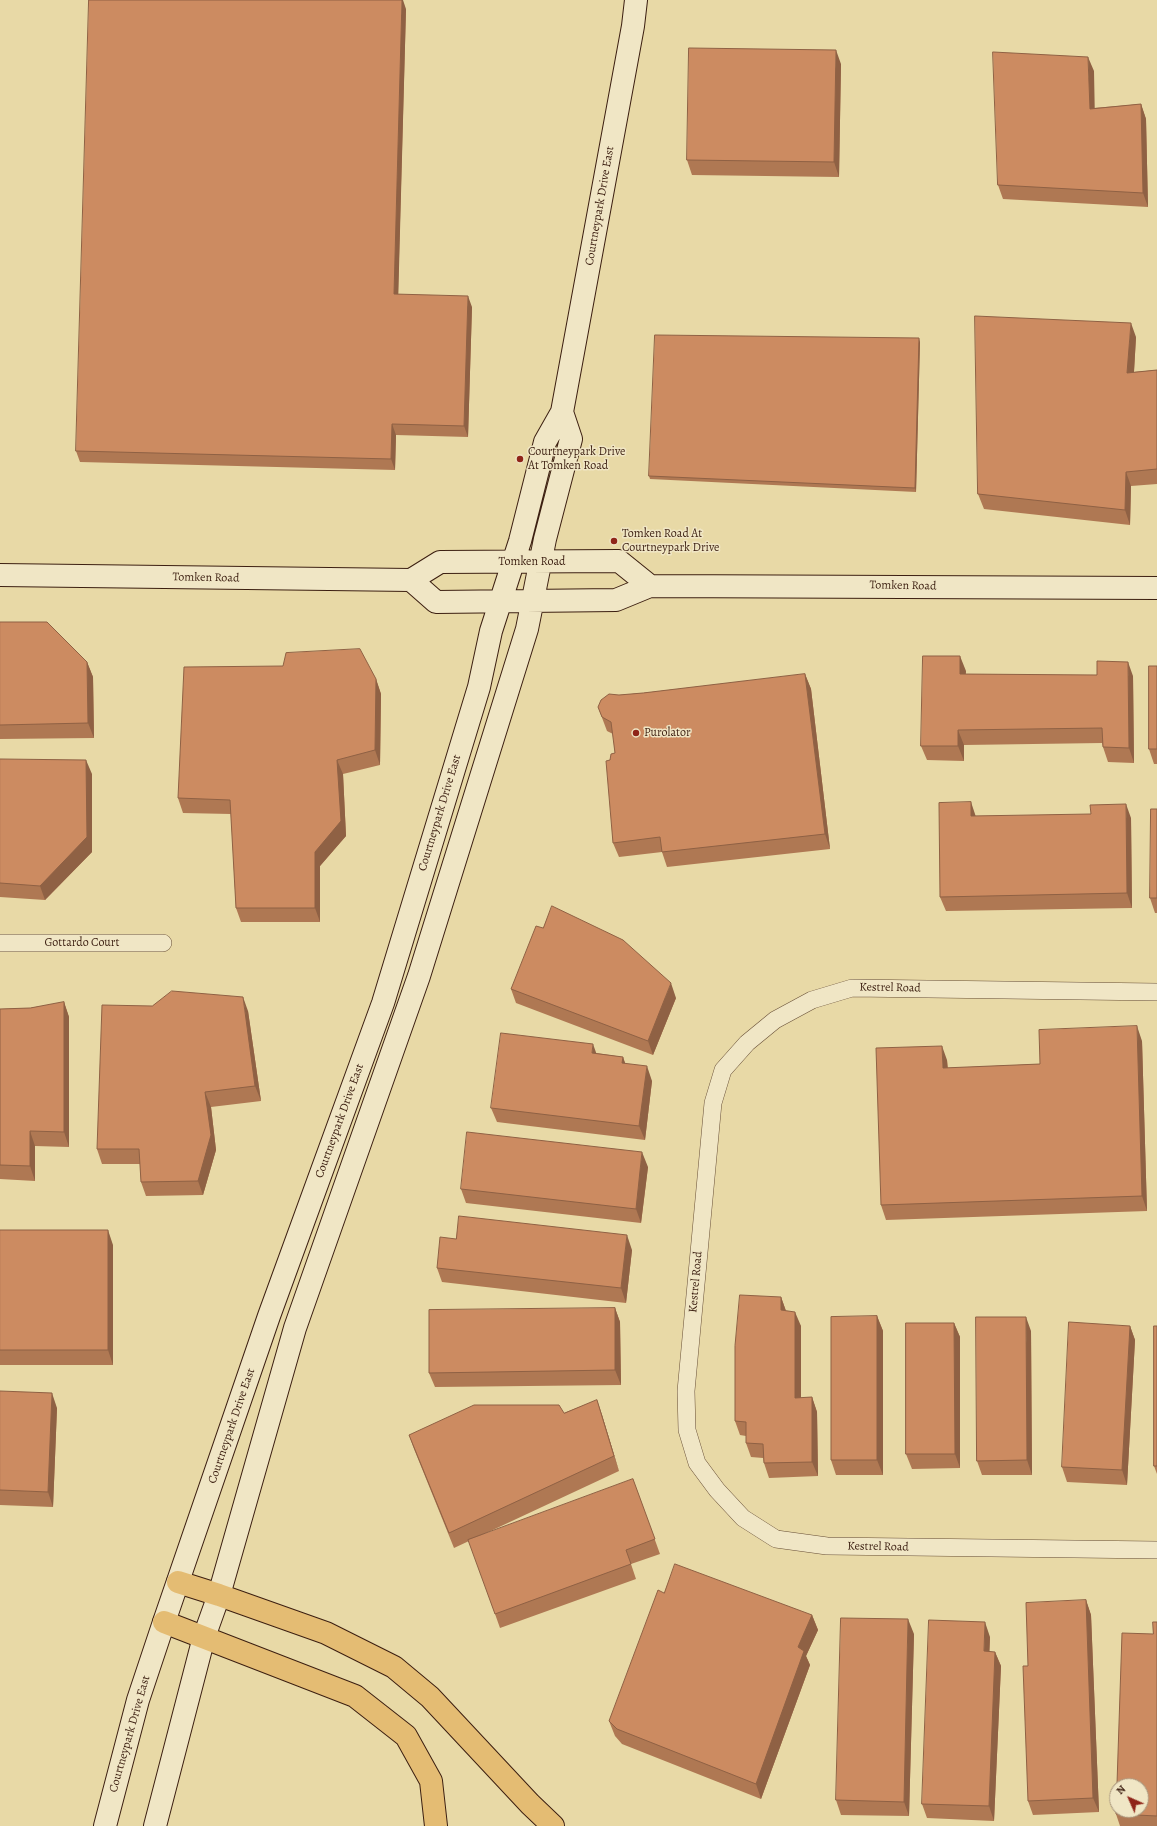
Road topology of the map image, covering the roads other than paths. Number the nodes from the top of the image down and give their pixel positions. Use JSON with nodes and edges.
{"nodes":[{"id":1,"x":636,"y":0,"type":"edge"},
{"id":2,"x":562,"y":412,"type":"junction"},
{"id":3,"x":513,"y":562,"type":"junction"},
{"id":4,"x":540,"y":562,"type":"junction"},
{"id":5,"x":0,"y":575,"type":"edge"},
{"id":6,"x":411,"y":580,"type":"junction"},
{"id":7,"x":650,"y":586,"type":"junction"},
{"id":8,"x":1157,"y":588,"type":"edge"},
{"id":9,"x":533,"y":601,"type":"junction"},
{"id":10,"x":501,"y":602,"type":"junction"},
{"id":11,"x":0,"y":943,"type":"edge"},
{"id":12,"x":163,"y":943,"type":"dead end"},
{"id":13,"x":1157,"y":992,"type":"edge"},
{"id":14,"x":1157,"y":1550,"type":"edge"},
{"id":15,"x":178,"y":1582,"type":"junction"},
{"id":16,"x":219,"y":1595,"type":"junction"},
{"id":17,"x":164,"y":1622,"type":"junction"},
{"id":18,"x":204,"y":1637,"type":"junction"},
{"id":19,"x":105,"y":1826,"type":"edge"},
{"id":20,"x":155,"y":1826,"type":"edge"},
{"id":21,"x":436,"y":1826,"type":"edge"},
{"id":22,"x":553,"y":1826,"type":"edge"}],
"edges":[{"from":1,"to":2,"type":"main road","name":"Courtneypark Drive East"},
{"from":2,"to":3,"type":"main road","name":"Courtneypark Drive East"},
{"from":2,"to":4,"type":"main road","name":"Courtneypark Drive East"},
{"from":3,"to":4,"type":"main road","name":"Tomken Road"},
{"from":3,"to":6,"type":"main road","name":"Tomken Road"},
{"from":3,"to":10,"type":"main road","name":"Courtneypark Drive East"},
{"from":4,"to":7,"type":"main road","name":"Tomken Road"},
{"from":4,"to":9,"type":"main road","name":"Courtneypark Drive East"},
{"from":5,"to":6,"type":"main road","name":"Tomken Road"},
{"from":6,"to":10,"type":"main road","name":"Tomken Road"},
{"from":7,"to":8,"type":"main road","name":"Tomken Road"},
{"from":7,"to":9,"type":"main road","name":"Tomken Road"},
{"from":9,"to":10,"type":"main road","name":"Tomken Road"},
{"from":9,"to":16,"type":"main road","name":"Courtneypark Drive East"},
{"from":10,"to":15,"type":"main road","name":"Courtneypark Drive East"},
{"from":11,"to":12,"type":"street","name":"Gottardo Court"},
{"from":13,"to":14,"type":"street","name":"Kestrel Road"},
{"from":15,"to":16,"type":"highway"},
{"from":15,"to":17,"type":"main road","name":"Courtneypark Drive East"},
{"from":16,"to":18,"type":"main road","name":"Courtneypark Drive East"},
{"from":16,"to":22,"type":"highway"},
{"from":17,"to":18,"type":"highway"},
{"from":17,"to":19,"type":"main road","name":"Courtneypark Drive East"},
{"from":18,"to":20,"type":"main road","name":"Courtneypark Drive East"},
{"from":18,"to":21,"type":"highway"}]}
